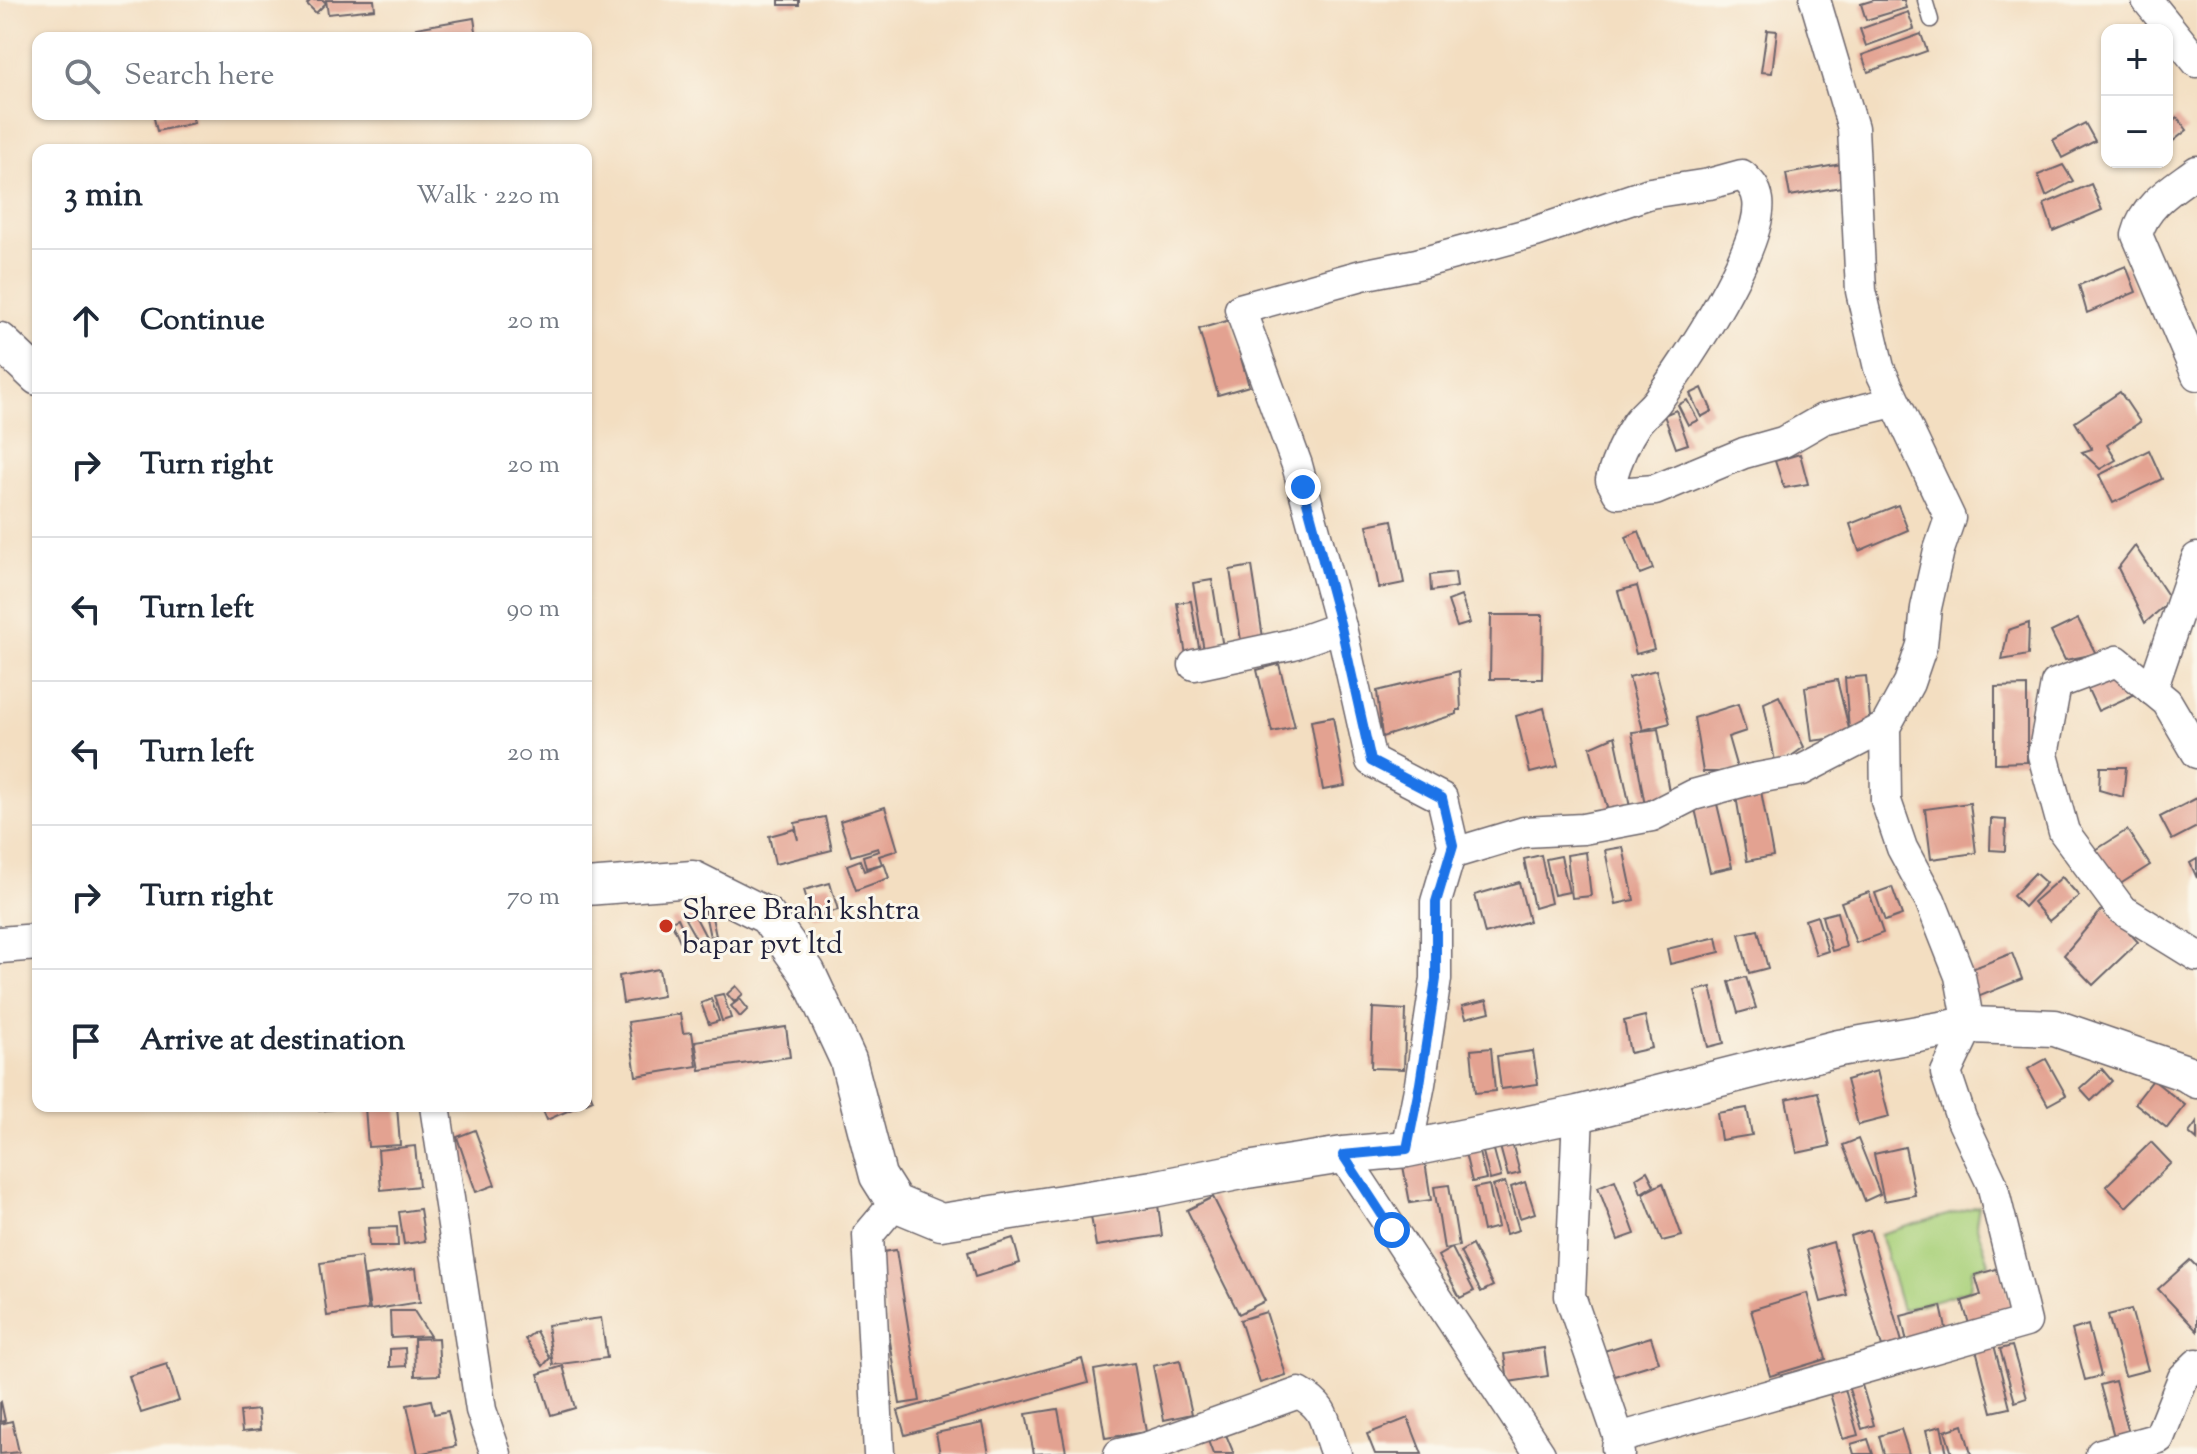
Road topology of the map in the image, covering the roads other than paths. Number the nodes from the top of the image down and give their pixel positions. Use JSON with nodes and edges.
{"nodes":[{"id":1,"x":1815,"y":0,"type":"edge"},
{"id":2,"x":1925,"y":0,"type":"edge"},
{"id":3,"x":2147,"y":0,"type":"edge"},
{"id":4,"x":1931,"y":20,"type":"dead end"},
{"id":5,"x":2197,"y":62,"type":"edge"},
{"id":6,"x":2197,"y":171,"type":"edge"},
{"id":7,"x":0,"y":341,"type":"edge"},
{"id":8,"x":32,"y":371,"type":"edge"},
{"id":9,"x":2197,"y":375,"type":"edge"},
{"id":10,"x":1894,"y":402,"type":"junction"},
{"id":11,"x":2197,"y":558,"type":"edge"},
{"id":12,"x":1341,"y":627,"type":"junction"},
{"id":13,"x":1194,"y":665,"type":"dead end"},
{"id":14,"x":2152,"y":690,"type":"junction"},
{"id":15,"x":1885,"y":727,"type":"junction"},
{"id":16,"x":2197,"y":753,"type":"edge"},
{"id":17,"x":1451,"y":854,"type":"junction"},
{"id":18,"x":592,"y":887,"type":"edge"},
{"id":19,"x":32,"y":942,"type":"edge"},
{"id":20,"x":0,"y":945,"type":"edge"},
{"id":21,"x":2197,"y":956,"type":"edge"},
{"id":22,"x":1969,"y":1025,"type":"junction"},
{"id":23,"x":2197,"y":1080,"type":"edge"},
{"id":24,"x":436,"y":1112,"type":"edge"},
{"id":25,"x":1578,"y":1114,"type":"junction"},
{"id":26,"x":1407,"y":1149,"type":"junction"},
{"id":27,"x":1343,"y":1155,"type":"junction"},
{"id":28,"x":895,"y":1203,"type":"junction"},
{"id":29,"x":2197,"y":1364,"type":"edge"},
{"id":30,"x":481,"y":1410,"type":"junction"},
{"id":31,"x":1619,"y":1446,"type":"edge"},
{"id":32,"x":481,"y":1454,"type":"edge"},
{"id":33,"x":496,"y":1454,"type":"edge"},
{"id":34,"x":879,"y":1454,"type":"edge"},
{"id":35,"x":1119,"y":1454,"type":"edge"},
{"id":36,"x":1336,"y":1454,"type":"edge"},
{"id":37,"x":1540,"y":1454,"type":"edge"},
{"id":38,"x":2101,"y":1454,"type":"edge"}],
"edges":[{"from":1,"to":10,"type":"street"},
{"from":2,"to":4,"type":"lane"},
{"from":3,"to":5,"type":"street"},
{"from":6,"to":9,"type":"street"},
{"from":7,"to":8,"type":"street"},
{"from":10,"to":12,"type":"street"},
{"from":10,"to":15,"type":"street"},
{"from":11,"to":14,"type":"street"},
{"from":12,"to":13,"type":"street"},
{"from":12,"to":17,"type":"street"},
{"from":14,"to":16,"type":"street"},
{"from":14,"to":21,"type":"street"},
{"from":15,"to":17,"type":"street"},
{"from":15,"to":22,"type":"street"},
{"from":17,"to":26,"type":"street"},
{"from":18,"to":28,"type":"street"},
{"from":19,"to":20,"type":"street"},
{"from":22,"to":23,"type":"street"},
{"from":22,"to":25,"type":"street"},
{"from":22,"to":31,"type":"street"},
{"from":24,"to":30,"type":"street"},
{"from":25,"to":26,"type":"street"},
{"from":25,"to":31,"type":"street"},
{"from":26,"to":27,"type":"street"},
{"from":27,"to":28,"type":"street"},
{"from":27,"to":37,"type":"street"},
{"from":28,"to":34,"type":"street"},
{"from":29,"to":38,"type":"street"},
{"from":30,"to":32,"type":"street"},
{"from":30,"to":33,"type":"street"},
{"from":35,"to":36,"type":"street"}]}
